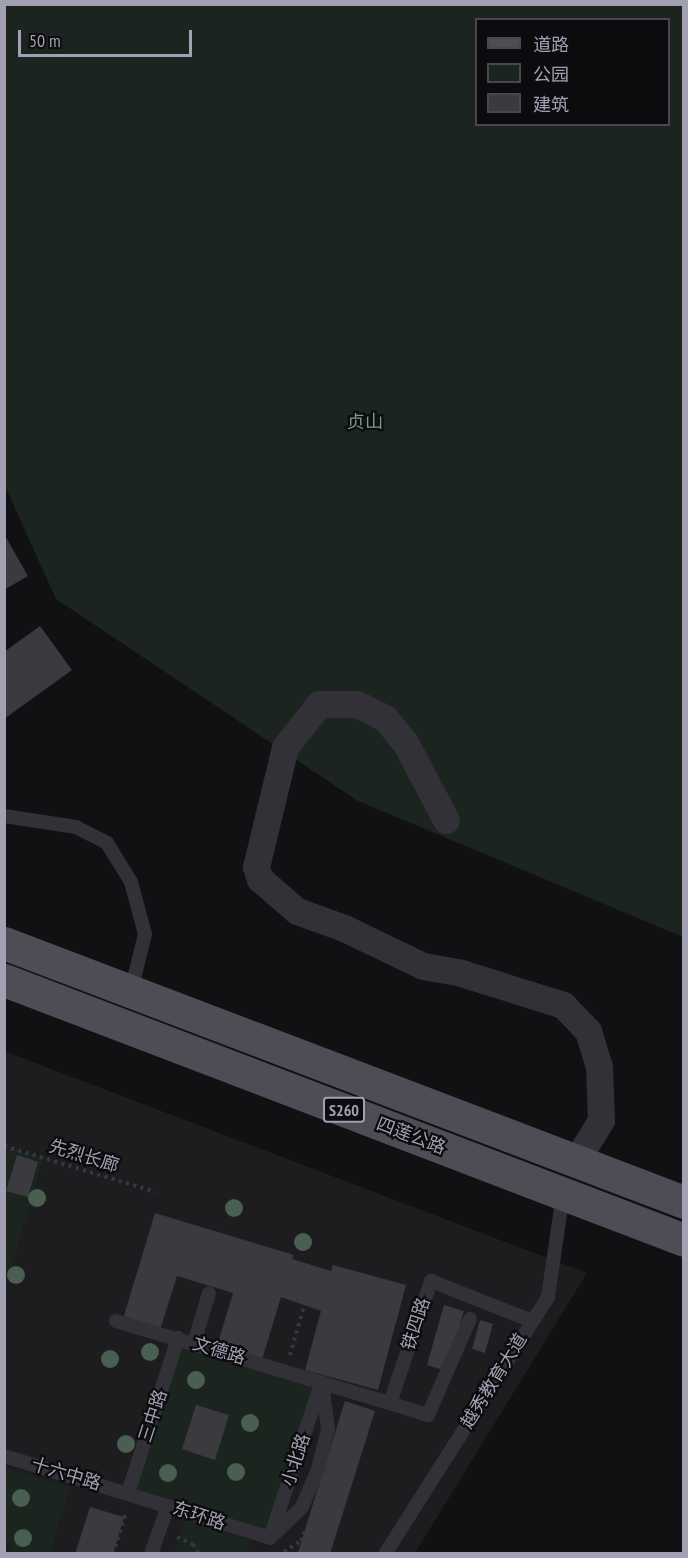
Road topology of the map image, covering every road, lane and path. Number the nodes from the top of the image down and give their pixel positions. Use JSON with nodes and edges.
{"nodes":[{"id":1,"x":4,"y":816,"type":"edge"},
{"id":2,"x":446,"y":820,"type":"dead end"},
{"id":3,"x":4,"y":943,"type":"edge"},
{"id":4,"x":4,"y":980,"type":"edge"},
{"id":5,"x":131,"y":991,"type":"junction"},
{"id":6,"x":125,"y":1026,"type":"junction"},
{"id":7,"x":4,"y":1146,"type":"edge"},
{"id":8,"x":576,"y":1161,"type":"junction"},
{"id":9,"x":155,"y":1192,"type":"dead end"},
{"id":10,"x":563,"y":1194,"type":"junction"},
{"id":11,"x":684,"y":1202,"type":"edge"},
{"id":12,"x":684,"y":1240,"type":"edge"},
{"id":13,"x":209,"y":1293,"type":"dead end"},
{"id":14,"x":303,"y":1309,"type":"dead end"},
{"id":15,"x":470,"y":1319,"type":"dead end"},
{"id":16,"x":532,"y":1321,"type":"junction"},
{"id":17,"x":116,"y":1322,"type":"dead end"},
{"id":18,"x":178,"y":1338,"type":"junction"},
{"id":19,"x":194,"y":1343,"type":"junction"},
{"id":20,"x":286,"y":1372,"type":"junction"},
{"id":21,"x":322,"y":1382,"type":"junction"},
{"id":22,"x":390,"y":1403,"type":"junction"},
{"id":23,"x":4,"y":1456,"type":"edge"},
{"id":24,"x":128,"y":1493,"type":"junction"},
{"id":25,"x":168,"y":1506,"type":"junction"},
{"id":26,"x":124,"y":1518,"type":"dead end"},
{"id":27,"x":159,"y":1531,"type":"junction"},
{"id":28,"x":270,"y":1538,"type":"junction"},
{"id":29,"x":113,"y":1554,"type":"edge"},
{"id":30,"x":151,"y":1554,"type":"edge"},
{"id":31,"x":199,"y":1554,"type":"edge"},
{"id":32,"x":385,"y":1554,"type":"edge"}],
"edges":[{"from":1,"to":5,"type":"lane"},
{"from":2,"to":8,"type":"street"},
{"from":3,"to":5,"type":"main road","name":"四莲公路","number":"S260"},
{"from":4,"to":6,"type":"main road","name":"四莲公路","number":"S260"},
{"from":5,"to":6,"type":"main road"},
{"from":5,"to":8,"type":"main road","name":"四莲公路","number":"S260"},
{"from":6,"to":10,"type":"main road","name":"四莲公路","number":"S260"},
{"from":7,"to":9,"type":"path","name":"先烈长廊"},
{"from":8,"to":10,"type":"main road"},
{"from":8,"to":11,"type":"main road","name":"四莲公路","number":"S260"},
{"from":10,"to":12,"type":"main road","name":"四莲公路","number":"S260"},
{"from":10,"to":16,"type":"lane","name":"越秀教育大道"},
{"from":13,"to":19,"type":"lane"},
{"from":14,"to":20,"type":"path"},
{"from":15,"to":22,"type":"lane"},
{"from":16,"to":22,"type":"lane","name":"铁四路"},
{"from":16,"to":32,"type":"lane","name":"越秀教育大道"},
{"from":17,"to":18,"type":"lane","name":"文德路"},
{"from":18,"to":19,"type":"lane","name":"文德路"},
{"from":18,"to":24,"type":"lane","name":"三中路"},
{"from":19,"to":20,"type":"lane","name":"文德路"},
{"from":20,"to":21,"type":"lane","name":"文德路"},
{"from":21,"to":22,"type":"lane"},
{"from":21,"to":28,"type":"lane","name":"小北路"},
{"from":21,"to":28,"type":"lane"},
{"from":23,"to":24,"type":"lane","name":"十六中路"},
{"from":24,"to":25,"type":"lane","name":"东环路"},
{"from":25,"to":27,"type":"lane"},
{"from":25,"to":28,"type":"lane","name":"东环路"},
{"from":26,"to":29,"type":"path"},
{"from":27,"to":30,"type":"lane"},
{"from":27,"to":31,"type":"path"}]}
